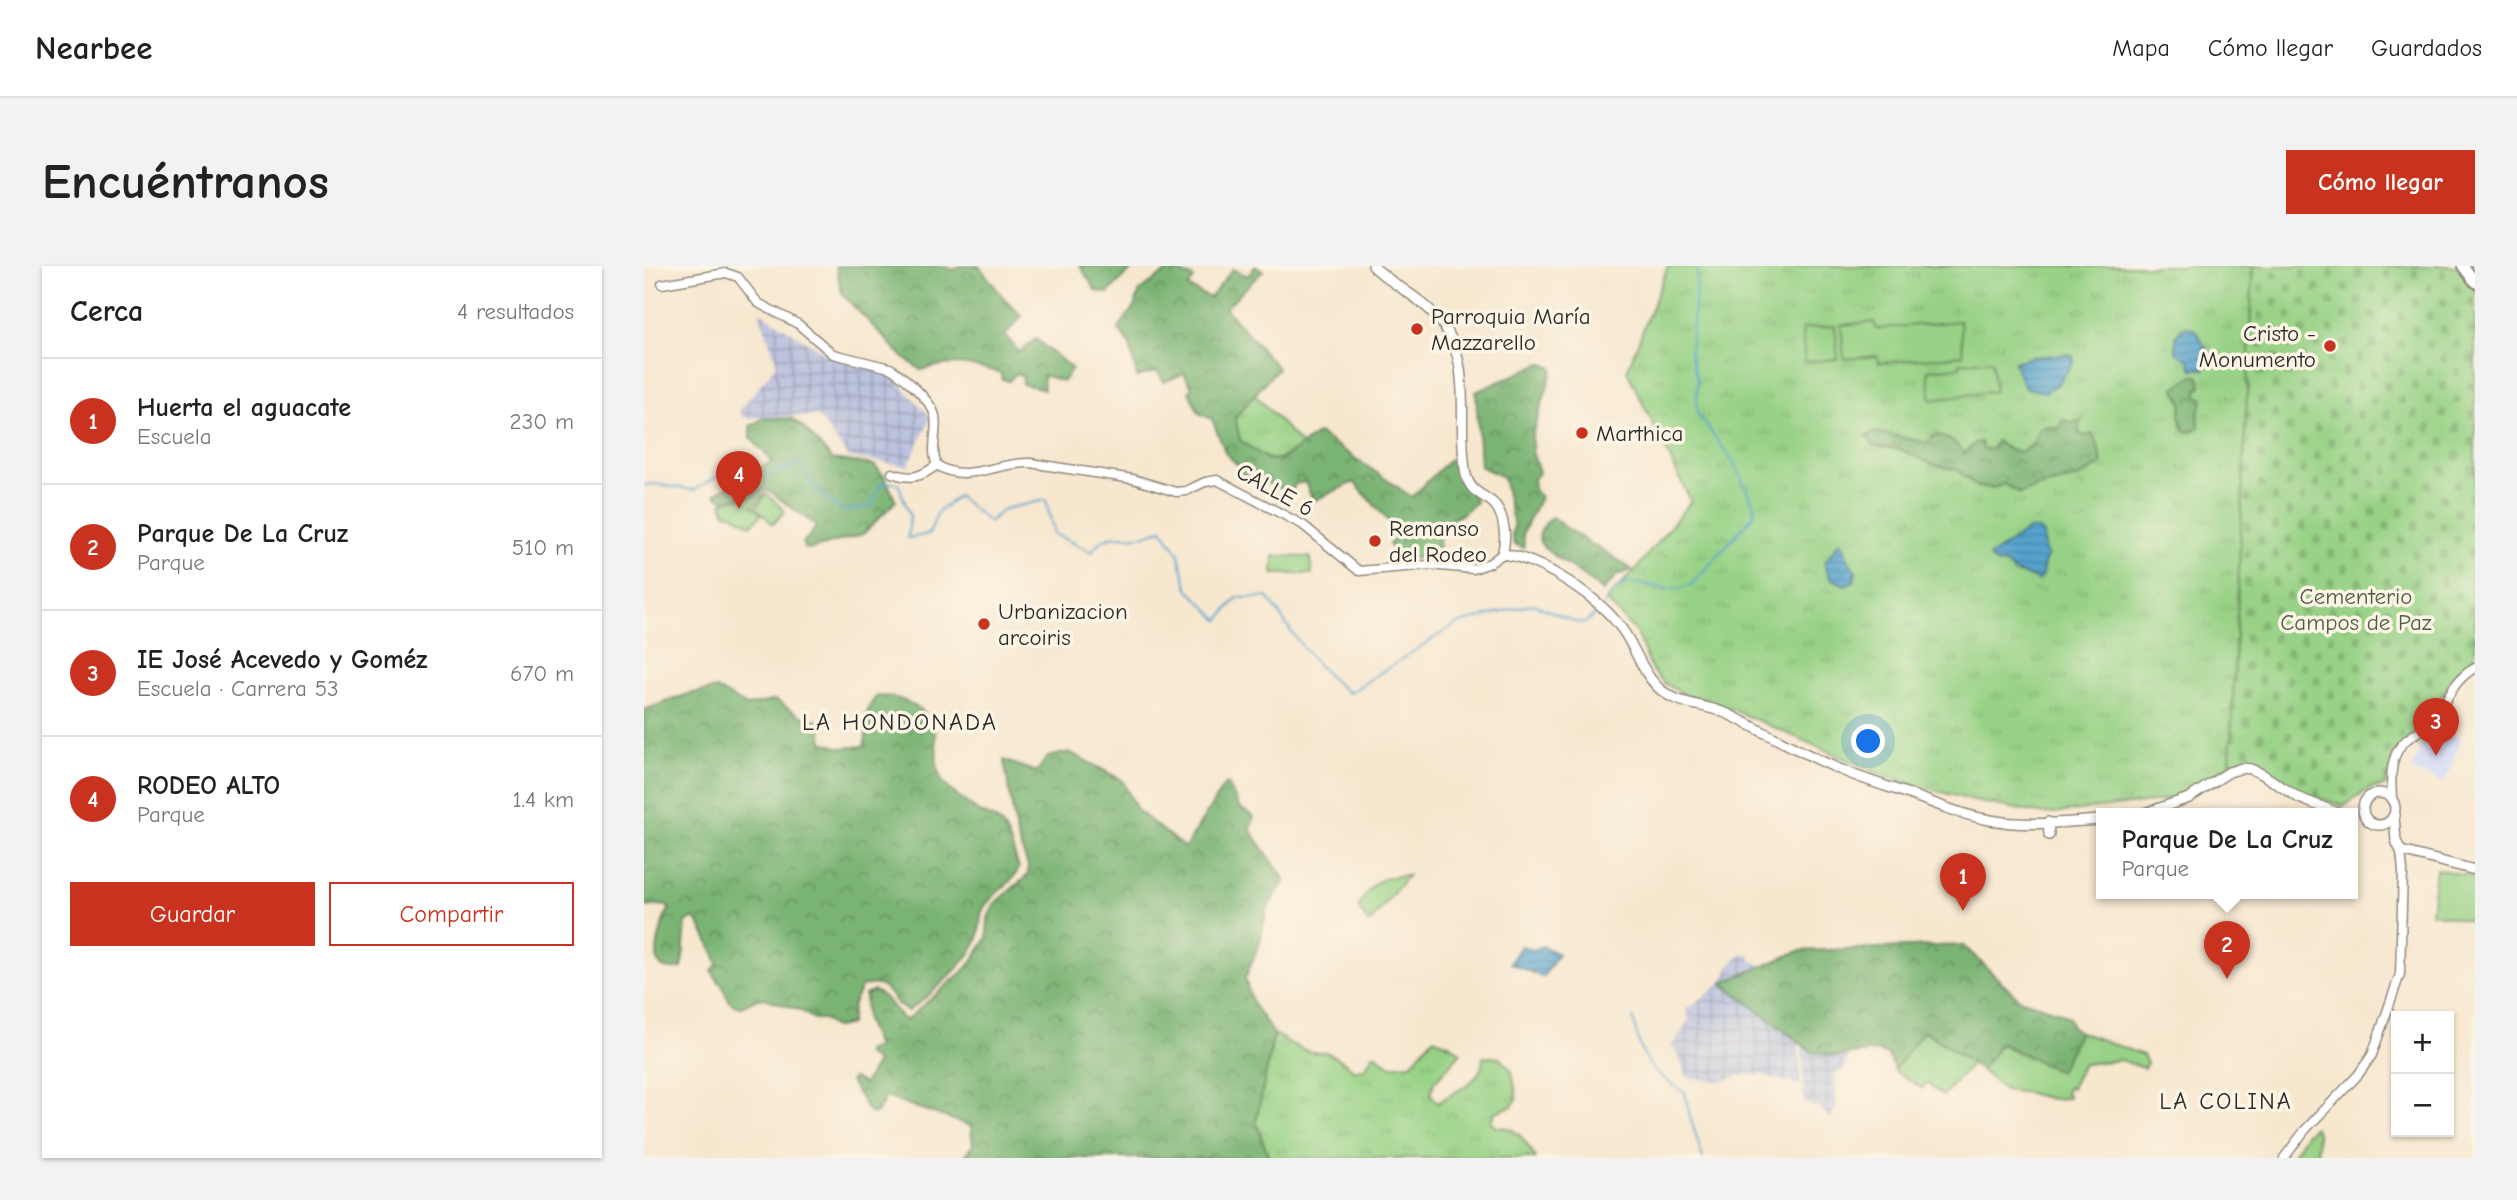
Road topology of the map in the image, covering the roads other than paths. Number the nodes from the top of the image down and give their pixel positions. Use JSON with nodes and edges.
{"nodes":[{"id":1,"x":1373,"y":266,"type":"edge"},
{"id":2,"x":2463,"y":266,"type":"edge"},
{"id":3,"x":2475,"y":282,"type":"edge"},
{"id":4,"x":662,"y":284,"type":"dead end"},
{"id":5,"x":937,"y":465,"type":"junction"},
{"id":6,"x":891,"y":473,"type":"dead end"},
{"id":7,"x":1502,"y":554,"type":"junction"},
{"id":8,"x":2475,"y":668,"type":"edge"},
{"id":9,"x":2389,"y":793,"type":"junction"},
{"id":10,"x":2363,"y":805,"type":"junction"},
{"id":11,"x":2160,"y":808,"type":"edge"},
{"id":12,"x":2325,"y":808,"type":"edge"},
{"id":13,"x":2358,"y":810,"type":"edge"},
{"id":14,"x":2394,"y":816,"type":"junction"},
{"id":15,"x":2358,"y":818,"type":"edge"},
{"id":16,"x":2096,"y":820,"type":"edge"},
{"id":17,"x":2048,"y":822,"type":"junction"},
{"id":18,"x":2368,"y":822,"type":"junction"},
{"id":19,"x":2380,"y":825,"type":"junction"},
{"id":20,"x":2049,"y":835,"type":"dead end"},
{"id":21,"x":2396,"y":837,"type":"junction"},
{"id":22,"x":2401,"y":851,"type":"junction"},
{"id":23,"x":2475,"y":870,"type":"edge"},
{"id":24,"x":2284,"y":1158,"type":"edge"}],
"edges":[{"from":1,"to":7,"type":"main road"},
{"from":2,"to":3,"type":"main road"},
{"from":4,"to":5,"type":"street"},
{"from":5,"to":6,"type":"street"},
{"from":5,"to":7,"type":"street","name":"CALLE 6"},
{"from":7,"to":17,"type":"main road"},
{"from":8,"to":9,"type":"street"},
{"from":9,"to":10,"type":"main road"},
{"from":9,"to":14,"type":"main road"},
{"from":10,"to":13,"type":"main road"},
{"from":10,"to":18,"type":"main road"},
{"from":11,"to":12,"type":"main road"},
{"from":14,"to":19,"type":"main road"},
{"from":14,"to":21,"type":"main road"},
{"from":15,"to":18,"type":"main road"},
{"from":16,"to":17,"type":"main road"},
{"from":17,"to":20,"type":"main road"},
{"from":18,"to":19,"type":"main road"},
{"from":19,"to":21,"type":"main road"},
{"from":21,"to":22,"type":"main road"},
{"from":22,"to":23,"type":"main road"},
{"from":22,"to":24,"type":"street"}]}
